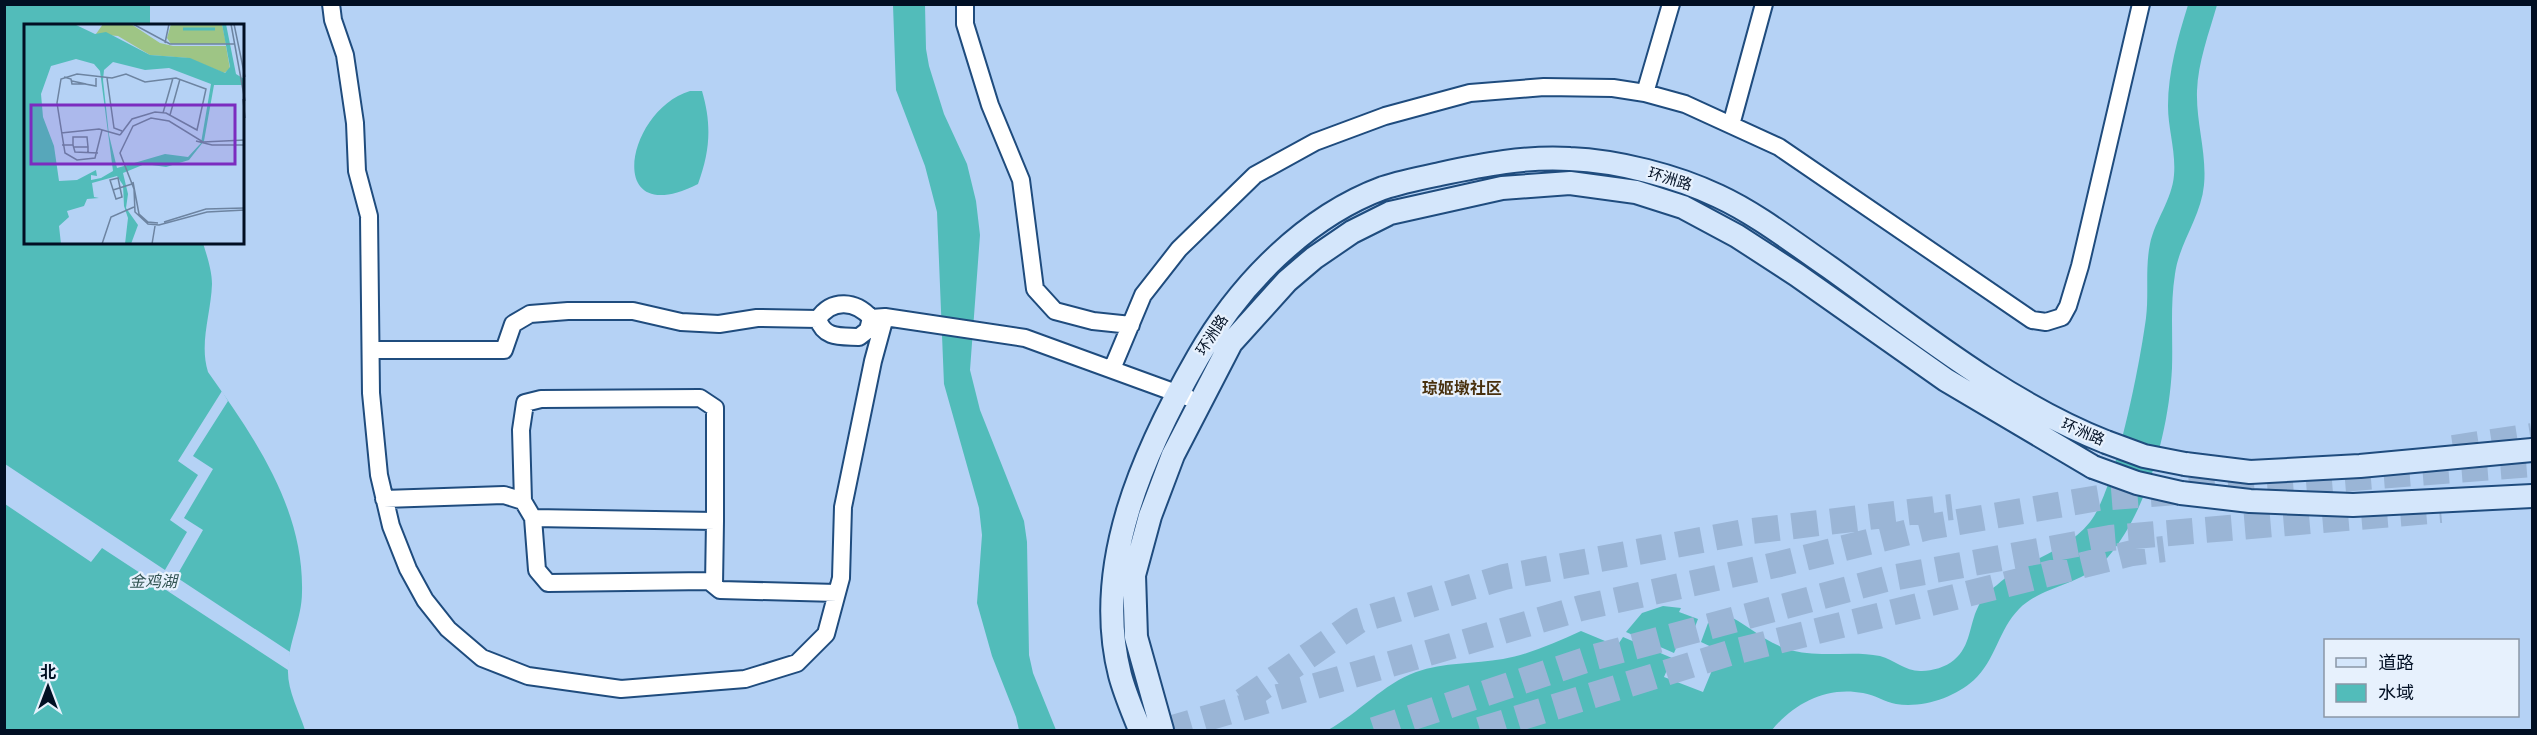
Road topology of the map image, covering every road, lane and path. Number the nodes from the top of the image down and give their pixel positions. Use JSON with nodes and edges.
{"nodes":[{"id":1,"x":331,"y":4,"type":"edge"},
{"id":2,"x":965,"y":4,"type":"edge"},
{"id":3,"x":1671,"y":4,"type":"edge"},
{"id":4,"x":1764,"y":4,"type":"edge"},
{"id":5,"x":2141,"y":4,"type":"edge"},
{"id":6,"x":1645,"y":93,"type":"junction"},
{"id":7,"x":1731,"y":125,"type":"junction"},
{"id":8,"x":878,"y":317,"type":"junction"},
{"id":9,"x":818,"y":319,"type":"junction"},
{"id":10,"x":1131,"y":324,"type":"junction"},
{"id":11,"x":372,"y":350,"type":"junction"},
{"id":12,"x":1112,"y":369,"type":"junction"},
{"id":13,"x":1177,"y":393,"type":"junction"},
{"id":14,"x":1202,"y":402,"type":"junction"},
{"id":15,"x":2532,"y":450,"type":"edge"},
{"id":16,"x":2532,"y":496,"type":"edge"},
{"id":17,"x":384,"y":499,"type":"junction"},
{"id":18,"x":523,"y":501,"type":"junction"},
{"id":19,"x":533,"y":518,"type":"junction"},
{"id":20,"x":715,"y":521,"type":"junction"},
{"id":21,"x":714,"y":585,"type":"junction"},
{"id":22,"x":837,"y":593,"type":"junction"},
{"id":23,"x":1140,"y":730,"type":"edge"},
{"id":24,"x":1162,"y":730,"type":"edge"}],
"edges":[{"from":1,"to":11,"type":"street"},
{"from":2,"to":10,"type":"street"},
{"from":3,"to":6,"type":"street"},
{"from":4,"to":7,"type":"street"},
{"from":5,"to":7,"type":"street"},
{"from":6,"to":7,"type":"street"},
{"from":6,"to":10,"type":"street"},
{"from":8,"to":9,"type":"street"},
{"from":8,"to":9,"type":"street"},
{"from":8,"to":12,"type":"street"},
{"from":8,"to":22,"type":"street"},
{"from":9,"to":11,"type":"street"},
{"from":10,"to":12,"type":"street"},
{"from":11,"to":17,"type":"street"},
{"from":12,"to":13,"type":"street"},
{"from":13,"to":14,"type":"street"},
{"from":13,"to":15,"type":"street","name":"环洲路","bridge":true},
{"from":13,"to":23,"type":"street","name":"环洲路"},
{"from":14,"to":16,"type":"street","name":"环洲路","bridge":true},
{"from":14,"to":24,"type":"street","name":"环洲路"},
{"from":17,"to":18,"type":"street"},
{"from":17,"to":22,"type":"street"},
{"from":18,"to":19,"type":"street"},
{"from":18,"to":20,"type":"street"},
{"from":19,"to":20,"type":"street"},
{"from":19,"to":21,"type":"street"},
{"from":20,"to":21,"type":"street"},
{"from":21,"to":22,"type":"street"}]}
